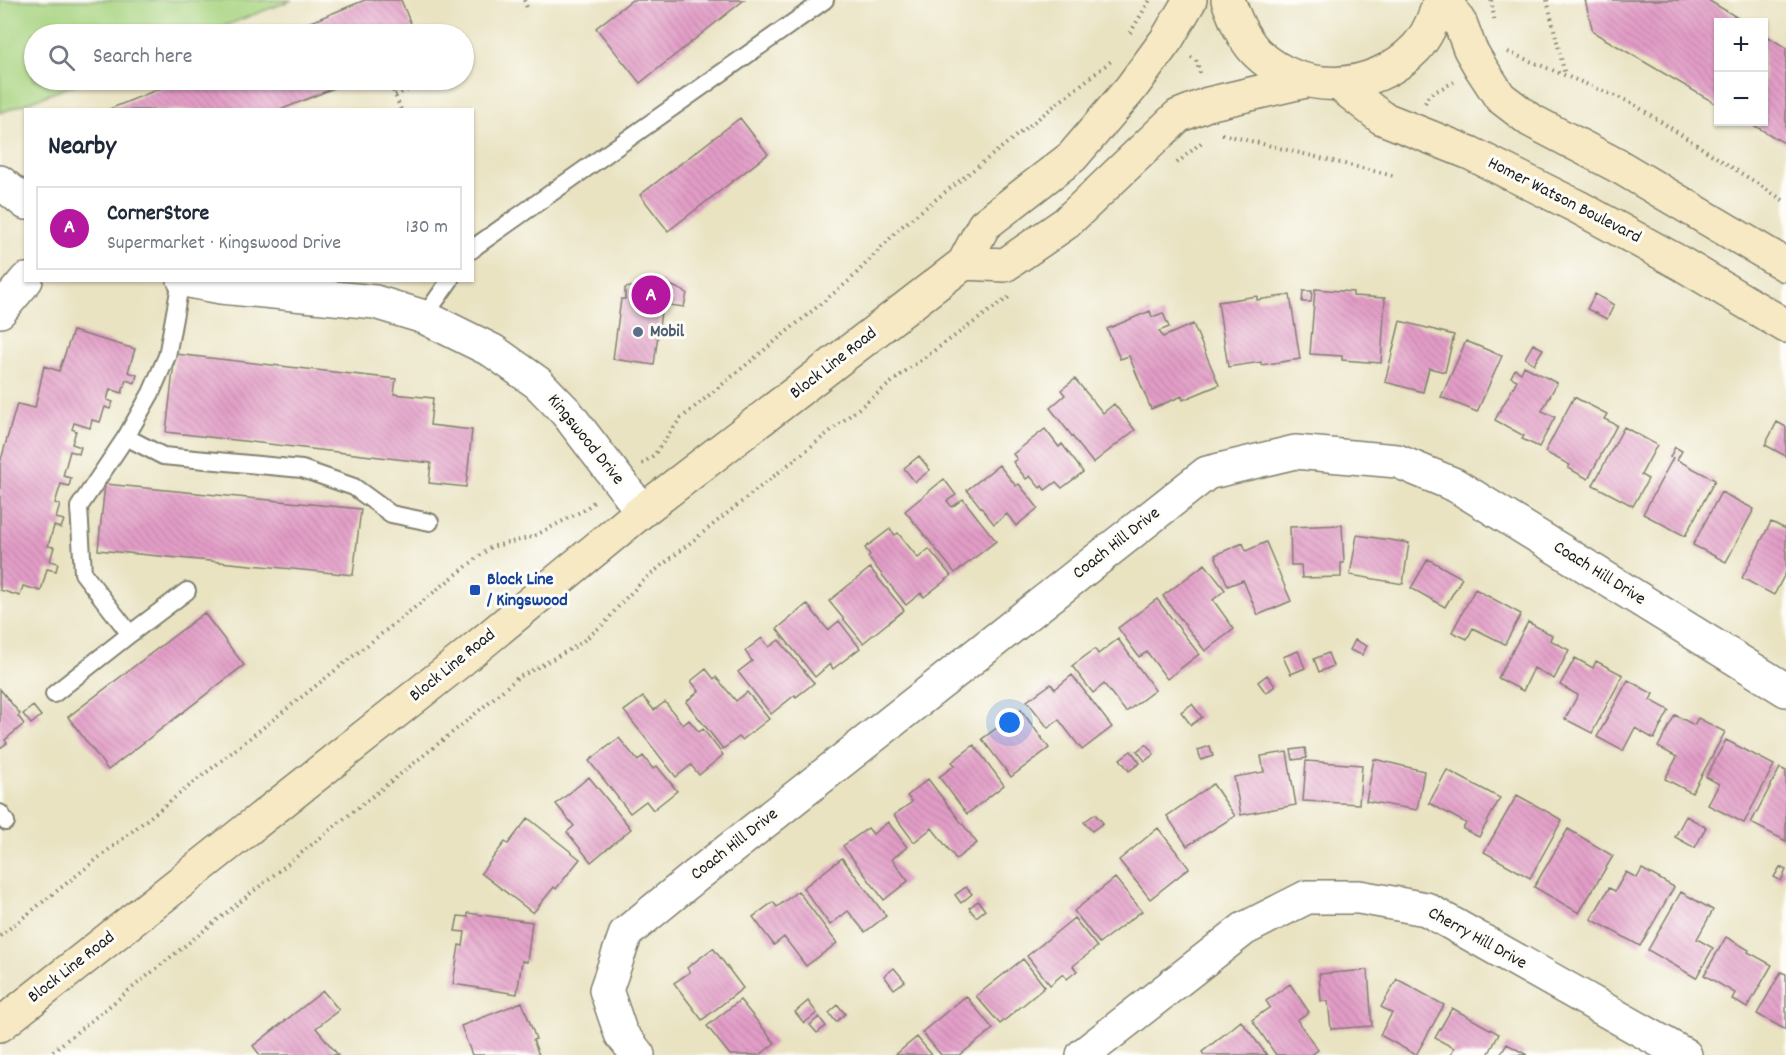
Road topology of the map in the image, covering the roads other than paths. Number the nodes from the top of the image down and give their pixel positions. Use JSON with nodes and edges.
{"nodes":[{"id":1,"x":825,"y":0,"type":"edge"},
{"id":2,"x":1190,"y":0,"type":"edge"},
{"id":3,"x":1228,"y":0,"type":"edge"},
{"id":4,"x":1443,"y":0,"type":"edge"},
{"id":5,"x":1306,"y":81,"type":"junction"},
{"id":6,"x":1339,"y":84,"type":"junction"},
{"id":7,"x":0,"y":182,"type":"edge"},
{"id":8,"x":24,"y":201,"type":"edge"},
{"id":9,"x":474,"y":248,"type":"edge"},
{"id":10,"x":964,"y":263,"type":"junction"},
{"id":11,"x":1786,"y":265,"type":"edge"},
{"id":12,"x":24,"y":282,"type":"edge"},
{"id":13,"x":182,"y":282,"type":"edge"},
{"id":14,"x":193,"y":282,"type":"edge"},
{"id":15,"x":449,"y":282,"type":"edge"},
{"id":16,"x":0,"y":311,"type":"edge"},
{"id":17,"x":424,"y":317,"type":"junction"},
{"id":18,"x":1786,"y":326,"type":"edge"},
{"id":19,"x":126,"y":437,"type":"junction"},
{"id":20,"x":642,"y":511,"type":"junction"},
{"id":21,"x":430,"y":522,"type":"dead end"},
{"id":22,"x":188,"y":591,"type":"dead end"},
{"id":23,"x":130,"y":634,"type":"junction"},
{"id":24,"x":1786,"y":690,"type":"edge"},
{"id":25,"x":54,"y":694,"type":"dead end"},
{"id":26,"x":0,"y":1025,"type":"edge"},
{"id":27,"x":638,"y":1055,"type":"edge"},
{"id":28,"x":1083,"y":1055,"type":"edge"},
{"id":29,"x":1685,"y":1055,"type":"edge"}],
"edges":[{"from":1,"to":9,"type":"lane"},
{"from":2,"to":10,"type":"street","name":"Block Line Road"},
{"from":3,"to":5,"type":"street"},
{"from":4,"to":6,"type":"street"},
{"from":4,"to":11,"type":"street"},
{"from":5,"to":6,"type":"street"},
{"from":5,"to":10,"type":"street"},
{"from":6,"to":18,"type":"street","name":"Homer Watson Boulevard"},
{"from":7,"to":8,"type":"street"},
{"from":10,"to":20,"type":"street","name":"Block Line Road"},
{"from":12,"to":16,"type":"street"},
{"from":13,"to":19,"type":"lane"},
{"from":14,"to":17,"type":"street","name":"Kingswood Drive"},
{"from":15,"to":17,"type":"lane"},
{"from":17,"to":20,"type":"street","name":"Kingswood Drive"},
{"from":19,"to":21,"type":"lane"},
{"from":19,"to":23,"type":"lane"},
{"from":20,"to":26,"type":"street","name":"Block Line Road"},
{"from":22,"to":23,"type":"lane"},
{"from":23,"to":25,"type":"lane"},
{"from":24,"to":27,"type":"street","name":"Coach Hill Drive"},
{"from":28,"to":29,"type":"street","name":"Cherry Hill Drive"}]}
